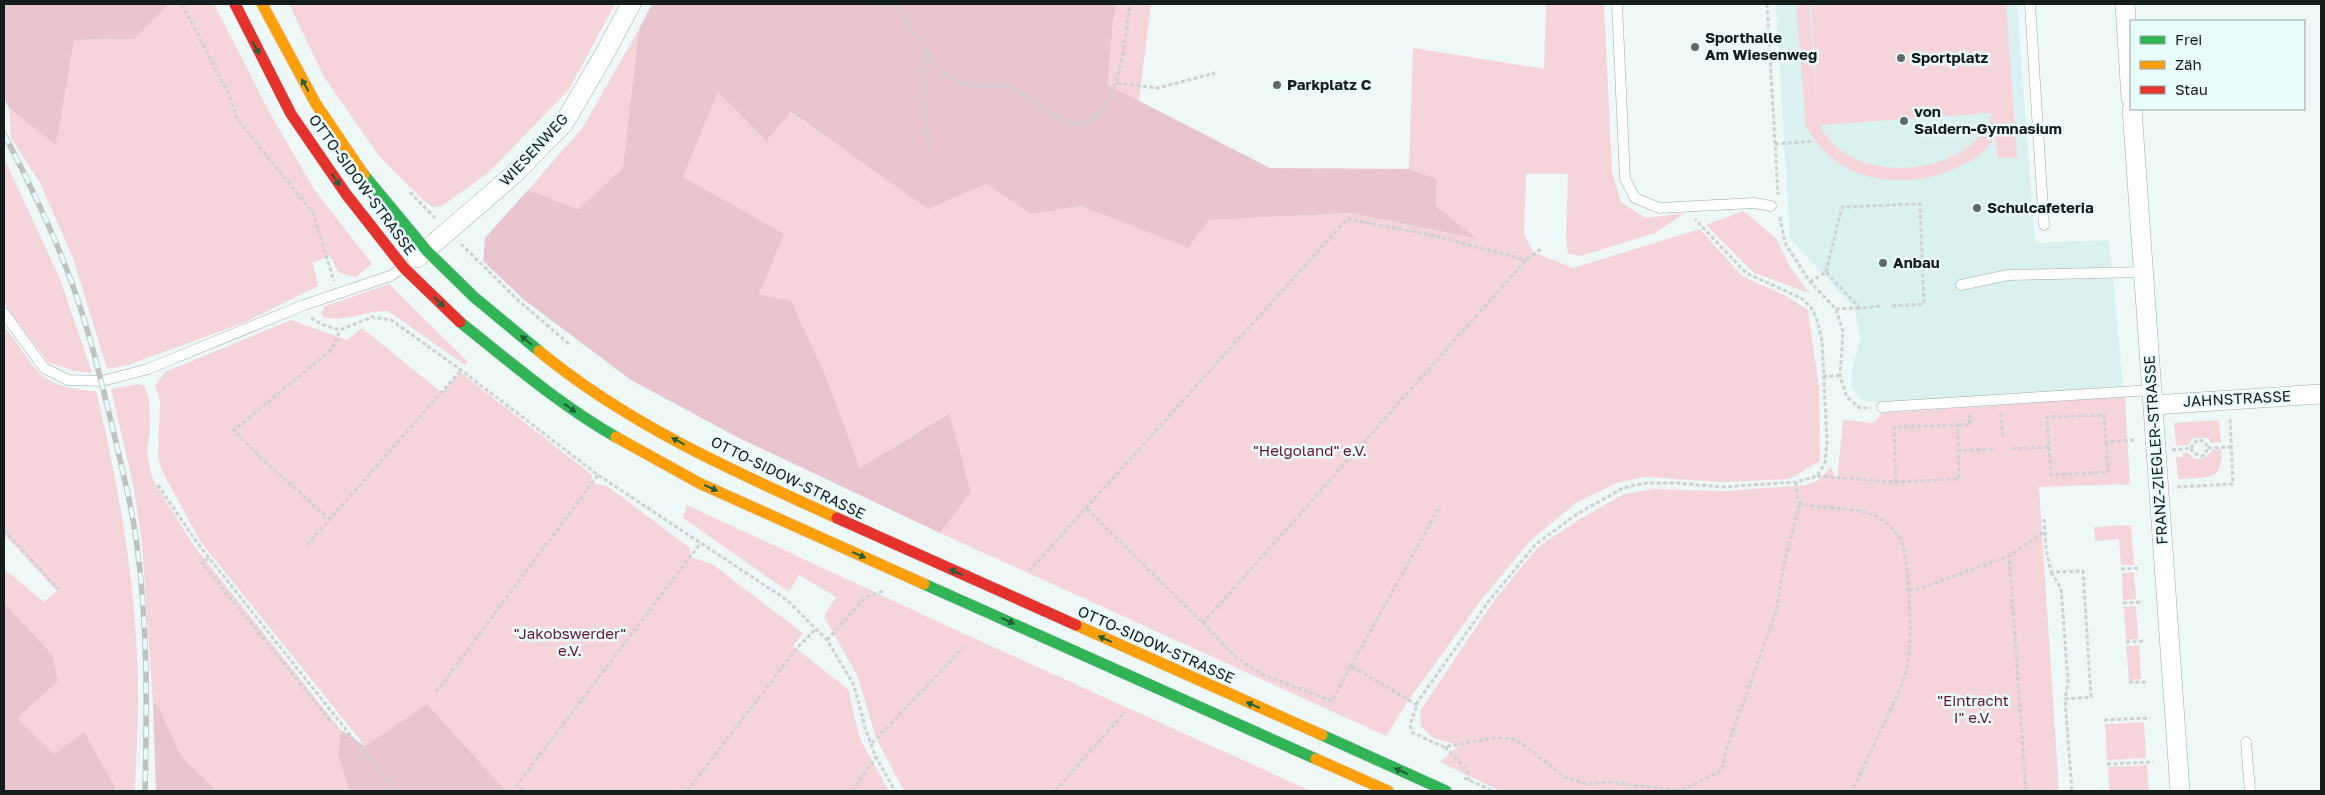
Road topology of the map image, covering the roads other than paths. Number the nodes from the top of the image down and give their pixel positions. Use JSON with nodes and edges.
{"nodes":[{"id":1,"x":234,"y":4,"type":"edge"},
{"id":2,"x":262,"y":4,"type":"edge"},
{"id":3,"x":631,"y":4,"type":"edge"},
{"id":4,"x":1617,"y":4,"type":"edge"},
{"id":5,"x":2030,"y":4,"type":"edge"},
{"id":6,"x":2125,"y":4,"type":"edge"},
{"id":7,"x":2130,"y":82,"type":"edge"},
{"id":8,"x":2132,"y":110,"type":"edge"},
{"id":9,"x":1776,"y":206,"type":"road end"},
{"id":10,"x":2044,"y":225,"type":"dead end"},
{"id":11,"x":427,"y":251,"type":"junction"},
{"id":12,"x":404,"y":268,"type":"junction"},
{"id":13,"x":2144,"y":272,"type":"junction"},
{"id":14,"x":1961,"y":285,"type":"dead end"},
{"id":15,"x":4,"y":313,"type":"edge"},
{"id":16,"x":2321,"y":394,"type":"edge"},
{"id":17,"x":2153,"y":397,"type":"junction"},
{"id":18,"x":1882,"y":408,"type":"road end"},
{"id":19,"x":2246,"y":742,"type":"dead end"},
{"id":20,"x":1388,"y":791,"type":"edge"},
{"id":21,"x":1446,"y":791,"type":"edge"},
{"id":22,"x":2180,"y":791,"type":"edge"},
{"id":23,"x":2250,"y":791,"type":"edge"}],
"edges":[{"from":1,"to":12,"type":"main road","name":"OTTO-SIDOW-STRASSE","one_way":true},
{"from":11,"to":2,"type":"main road","name":"OTTO-SIDOW-STRASSE","one_way":true},
{"from":3,"to":11,"type":"street","name":"WIESENWEG"},
{"from":4,"to":9,"type":"lane"},
{"from":5,"to":10,"type":"lane"},
{"from":6,"to":7,"type":"street"},
{"from":8,"to":13,"type":"street","name":"FRANZ-ZIEGLER-STRASSE"},
{"from":11,"to":12,"type":"street","name":"WIESENWEG"},
{"from":21,"to":11,"type":"main road","name":"OTTO-SIDOW-STRASSE","one_way":true},
{"from":12,"to":15,"type":"lane"},
{"from":12,"to":20,"type":"main road","name":"OTTO-SIDOW-STRASSE","one_way":true},
{"from":13,"to":14,"type":"lane"},
{"from":13,"to":17,"type":"street","name":"FRANZ-ZIEGLER-STRASSE"},
{"from":16,"to":17,"type":"street","name":"JAHNSTRASSE"},
{"from":17,"to":18,"type":"lane"},
{"from":17,"to":22,"type":"street","name":"FRANZ-ZIEGLER-STRASSE"},
{"from":19,"to":23,"type":"lane"}]}
